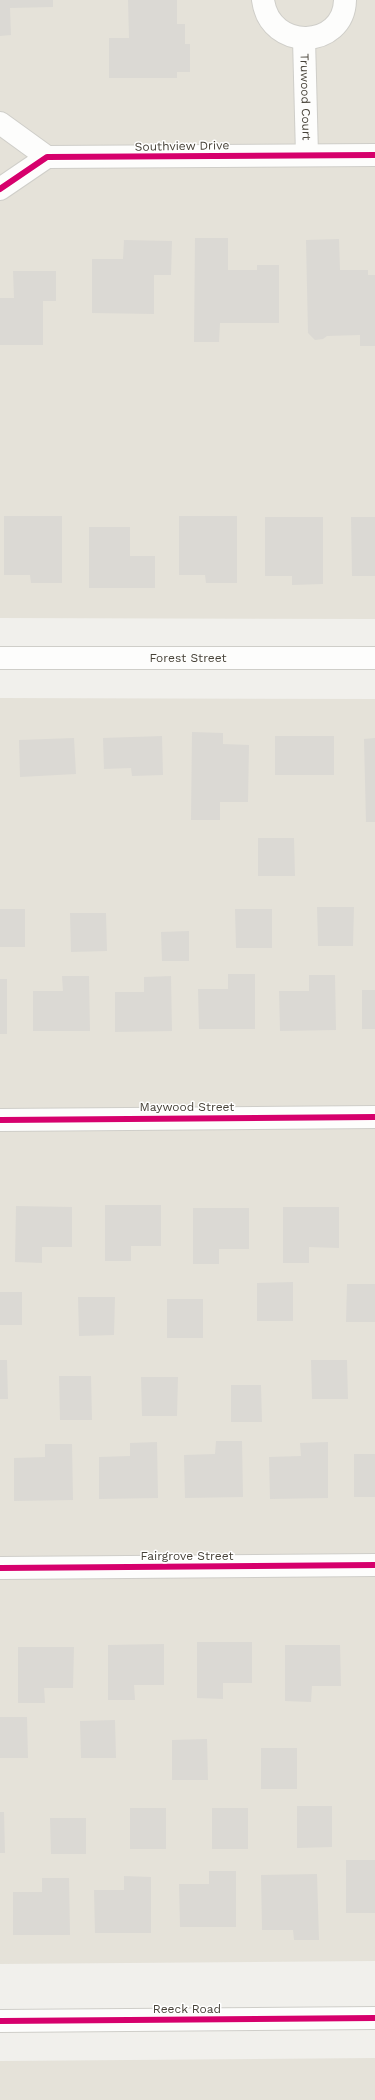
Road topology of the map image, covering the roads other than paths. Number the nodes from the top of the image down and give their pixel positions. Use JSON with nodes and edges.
{"nodes":[{"id":1,"x":263,"y":0,"type":"edge"},
{"id":2,"x":344,"y":0,"type":"edge"},
{"id":3,"x":304,"y":39,"type":"junction"},
{"id":4,"x":0,"y":123,"type":"edge"},
{"id":5,"x":307,"y":155,"type":"junction"},
{"id":6,"x":375,"y":156,"type":"edge"},
{"id":7,"x":47,"y":157,"type":"junction"},
{"id":8,"x":0,"y":189,"type":"edge"},
{"id":9,"x":0,"y":658,"type":"edge"},
{"id":10,"x":375,"y":658,"type":"edge"},
{"id":11,"x":375,"y":1117,"type":"edge"},
{"id":12,"x":0,"y":1120,"type":"edge"},
{"id":13,"x":375,"y":1566,"type":"edge"},
{"id":14,"x":0,"y":1568,"type":"edge"},
{"id":15,"x":375,"y":2018,"type":"edge"},
{"id":16,"x":0,"y":2021,"type":"edge"}],
"edges":[{"from":1,"to":3,"type":"street","name":"Truwood Court"},
{"from":2,"to":3,"type":"street","name":"Truwood Court"},
{"from":3,"to":5,"type":"street","name":"Truwood Court"},
{"from":4,"to":7,"type":"street"},
{"from":5,"to":6,"type":"street","name":"Southview Drive"},
{"from":5,"to":7,"type":"street","name":"Southview Drive"},
{"from":7,"to":8,"type":"street"},
{"from":9,"to":10,"type":"street","name":"Forest Street"},
{"from":11,"to":12,"type":"street","name":"Maywood Street"},
{"from":13,"to":14,"type":"street","name":"Fairgrove Street"},
{"from":15,"to":16,"type":"street","name":"Reeck Road"}]}
